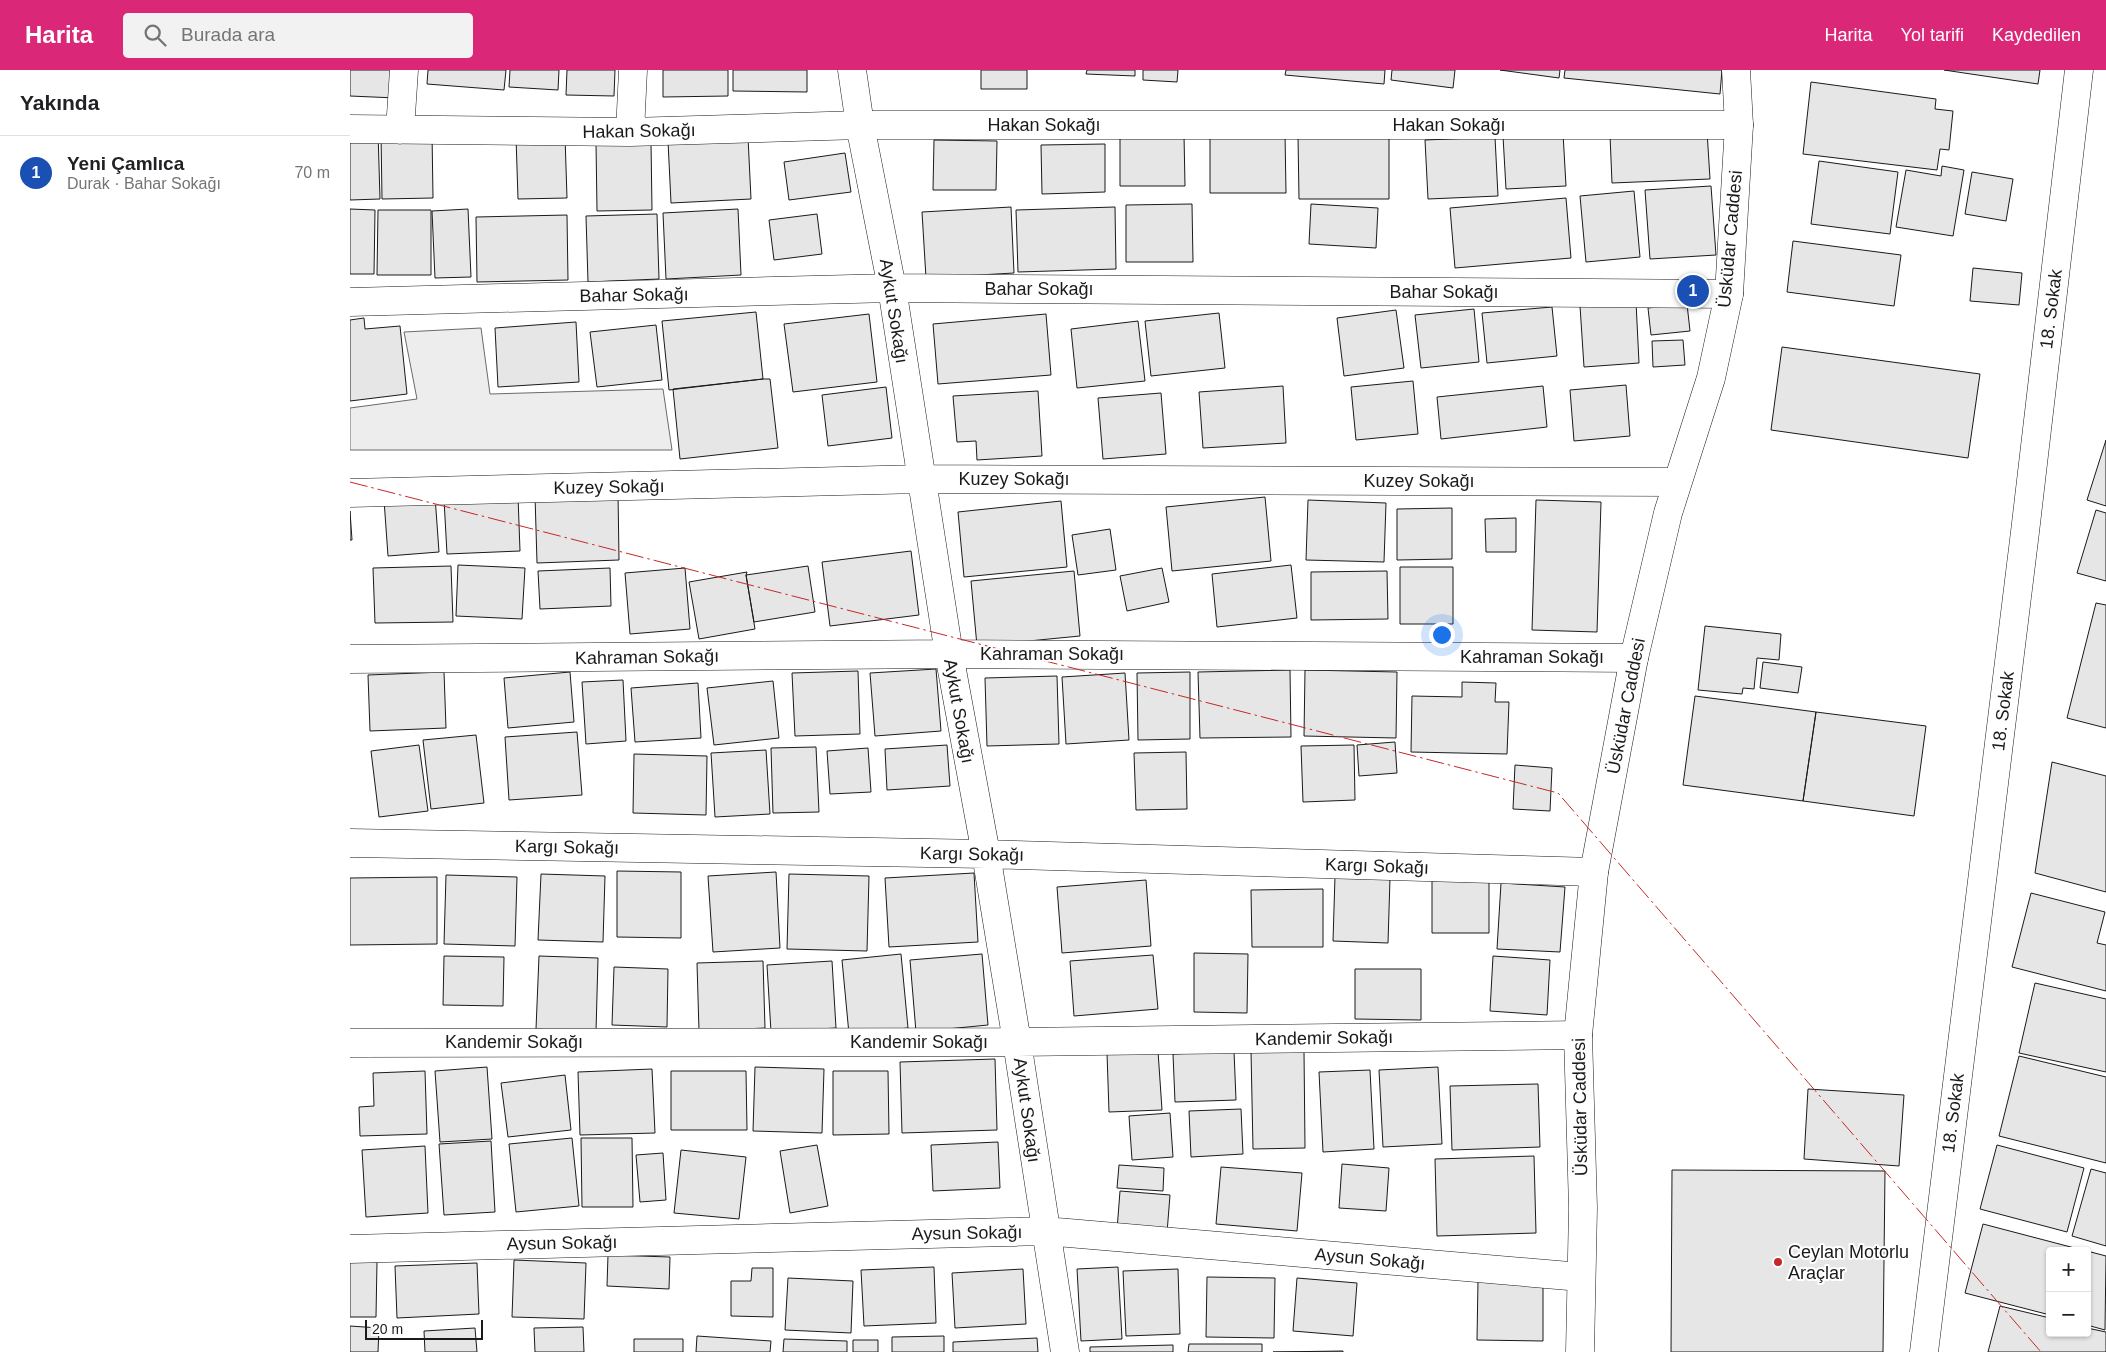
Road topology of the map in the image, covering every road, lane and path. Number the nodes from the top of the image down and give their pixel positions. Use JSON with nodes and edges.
{"nodes":[{"id":1,"x":404,"y":70,"type":"edge"},
{"id":2,"x":633,"y":70,"type":"edge"},
{"id":3,"x":852,"y":70,"type":"edge"},
{"id":4,"x":1736,"y":70,"type":"edge"},
{"id":5,"x":2078,"y":70,"type":"edge"},
{"id":6,"x":1738,"y":125,"type":"junction"},
{"id":7,"x":860,"y":126,"type":"junction"},
{"id":8,"x":350,"y":129,"type":"edge"},
{"id":9,"x":400,"y":130,"type":"junction"},
{"id":10,"x":630,"y":132,"type":"junction"},
{"id":11,"x":892,"y":288,"type":"junction"},
{"id":12,"x":1729,"y":294,"type":"junction"},
{"id":13,"x":350,"y":302,"type":"edge"},
{"id":14,"x":920,"y":479,"type":"junction"},
{"id":15,"x":1677,"y":482,"type":"junction"},
{"id":16,"x":350,"y":493,"type":"edge"},
{"id":17,"x":949,"y":654,"type":"junction"},
{"id":18,"x":1634,"y":658,"type":"junction"},
{"id":19,"x":350,"y":659,"type":"edge"},
{"id":20,"x":350,"y":842,"type":"edge"},
{"id":21,"x":986,"y":854,"type":"junction"},
{"id":22,"x":1594,"y":872,"type":"junction"},
{"id":23,"x":1578,"y":1035,"type":"junction"},
{"id":24,"x":1017,"y":1042,"type":"junction"},
{"id":25,"x":350,"y":1043,"type":"edge"},
{"id":26,"x":1045,"y":1231,"type":"junction"},
{"id":27,"x":350,"y":1248,"type":"edge"},
{"id":28,"x":1582,"y":1277,"type":"junction"},
{"id":29,"x":1065,"y":1352,"type":"edge"},
{"id":30,"x":1580,"y":1352,"type":"edge"},
{"id":31,"x":1924,"y":1352,"type":"edge"}],
"edges":[{"from":1,"to":9,"type":"street"},
{"from":2,"to":10,"type":"street"},
{"from":3,"to":7,"type":"street","name":"Aykut Sokağı"},
{"from":4,"to":6,"type":"street","name":"Üsküdar Caddesi"},
{"from":5,"to":31,"type":"street","name":"18. Sokak"},
{"from":6,"to":7,"type":"street","name":"Hakan Sokağı"},
{"from":6,"to":12,"type":"street","name":"Üsküdar Caddesi"},
{"from":7,"to":10,"type":"street","name":"Hakan Sokağı"},
{"from":7,"to":11,"type":"street","name":"Aykut Sokağı"},
{"from":8,"to":9,"type":"street","name":"Hakan Sokağı"},
{"from":9,"to":10,"type":"street","name":"Hakan Sokağı"},
{"from":11,"to":12,"type":"street","name":"Bahar Sokağı"},
{"from":11,"to":13,"type":"street","name":"Bahar Sokağı"},
{"from":11,"to":14,"type":"street","name":"Aykut Sokağı"},
{"from":12,"to":15,"type":"street","name":"Üsküdar Caddesi"},
{"from":14,"to":15,"type":"street","name":"Kuzey Sokağı"},
{"from":14,"to":16,"type":"street","name":"Kuzey Sokağı"},
{"from":14,"to":17,"type":"street","name":"Aykut Sokağı"},
{"from":15,"to":18,"type":"street","name":"Üsküdar Caddesi"},
{"from":17,"to":18,"type":"street","name":"Kahraman Sokağı"},
{"from":17,"to":19,"type":"street","name":"Kahraman Sokağı"},
{"from":17,"to":21,"type":"street","name":"Aykut Sokağı"},
{"from":18,"to":22,"type":"street","name":"Üsküdar Caddesi"},
{"from":20,"to":21,"type":"street","name":"Kargı Sokağı"},
{"from":21,"to":22,"type":"street","name":"Kargı Sokağı"},
{"from":21,"to":24,"type":"street","name":"Aykut Sokağı"},
{"from":22,"to":23,"type":"street","name":"Üsküdar Caddesi"},
{"from":23,"to":24,"type":"street","name":"Kandemir Sokağı"},
{"from":23,"to":28,"type":"street","name":"Üsküdar Caddesi"},
{"from":24,"to":25,"type":"street","name":"Kandemir Sokağı"},
{"from":24,"to":26,"type":"street","name":"Aykut Sokağı"},
{"from":26,"to":27,"type":"street","name":"Aysun Sokağı"},
{"from":26,"to":28,"type":"street","name":"Aysun Sokağı"},
{"from":26,"to":29,"type":"street","name":"Aykut Sokağı"},
{"from":28,"to":30,"type":"street","name":"Üsküdar Caddesi"}]}
